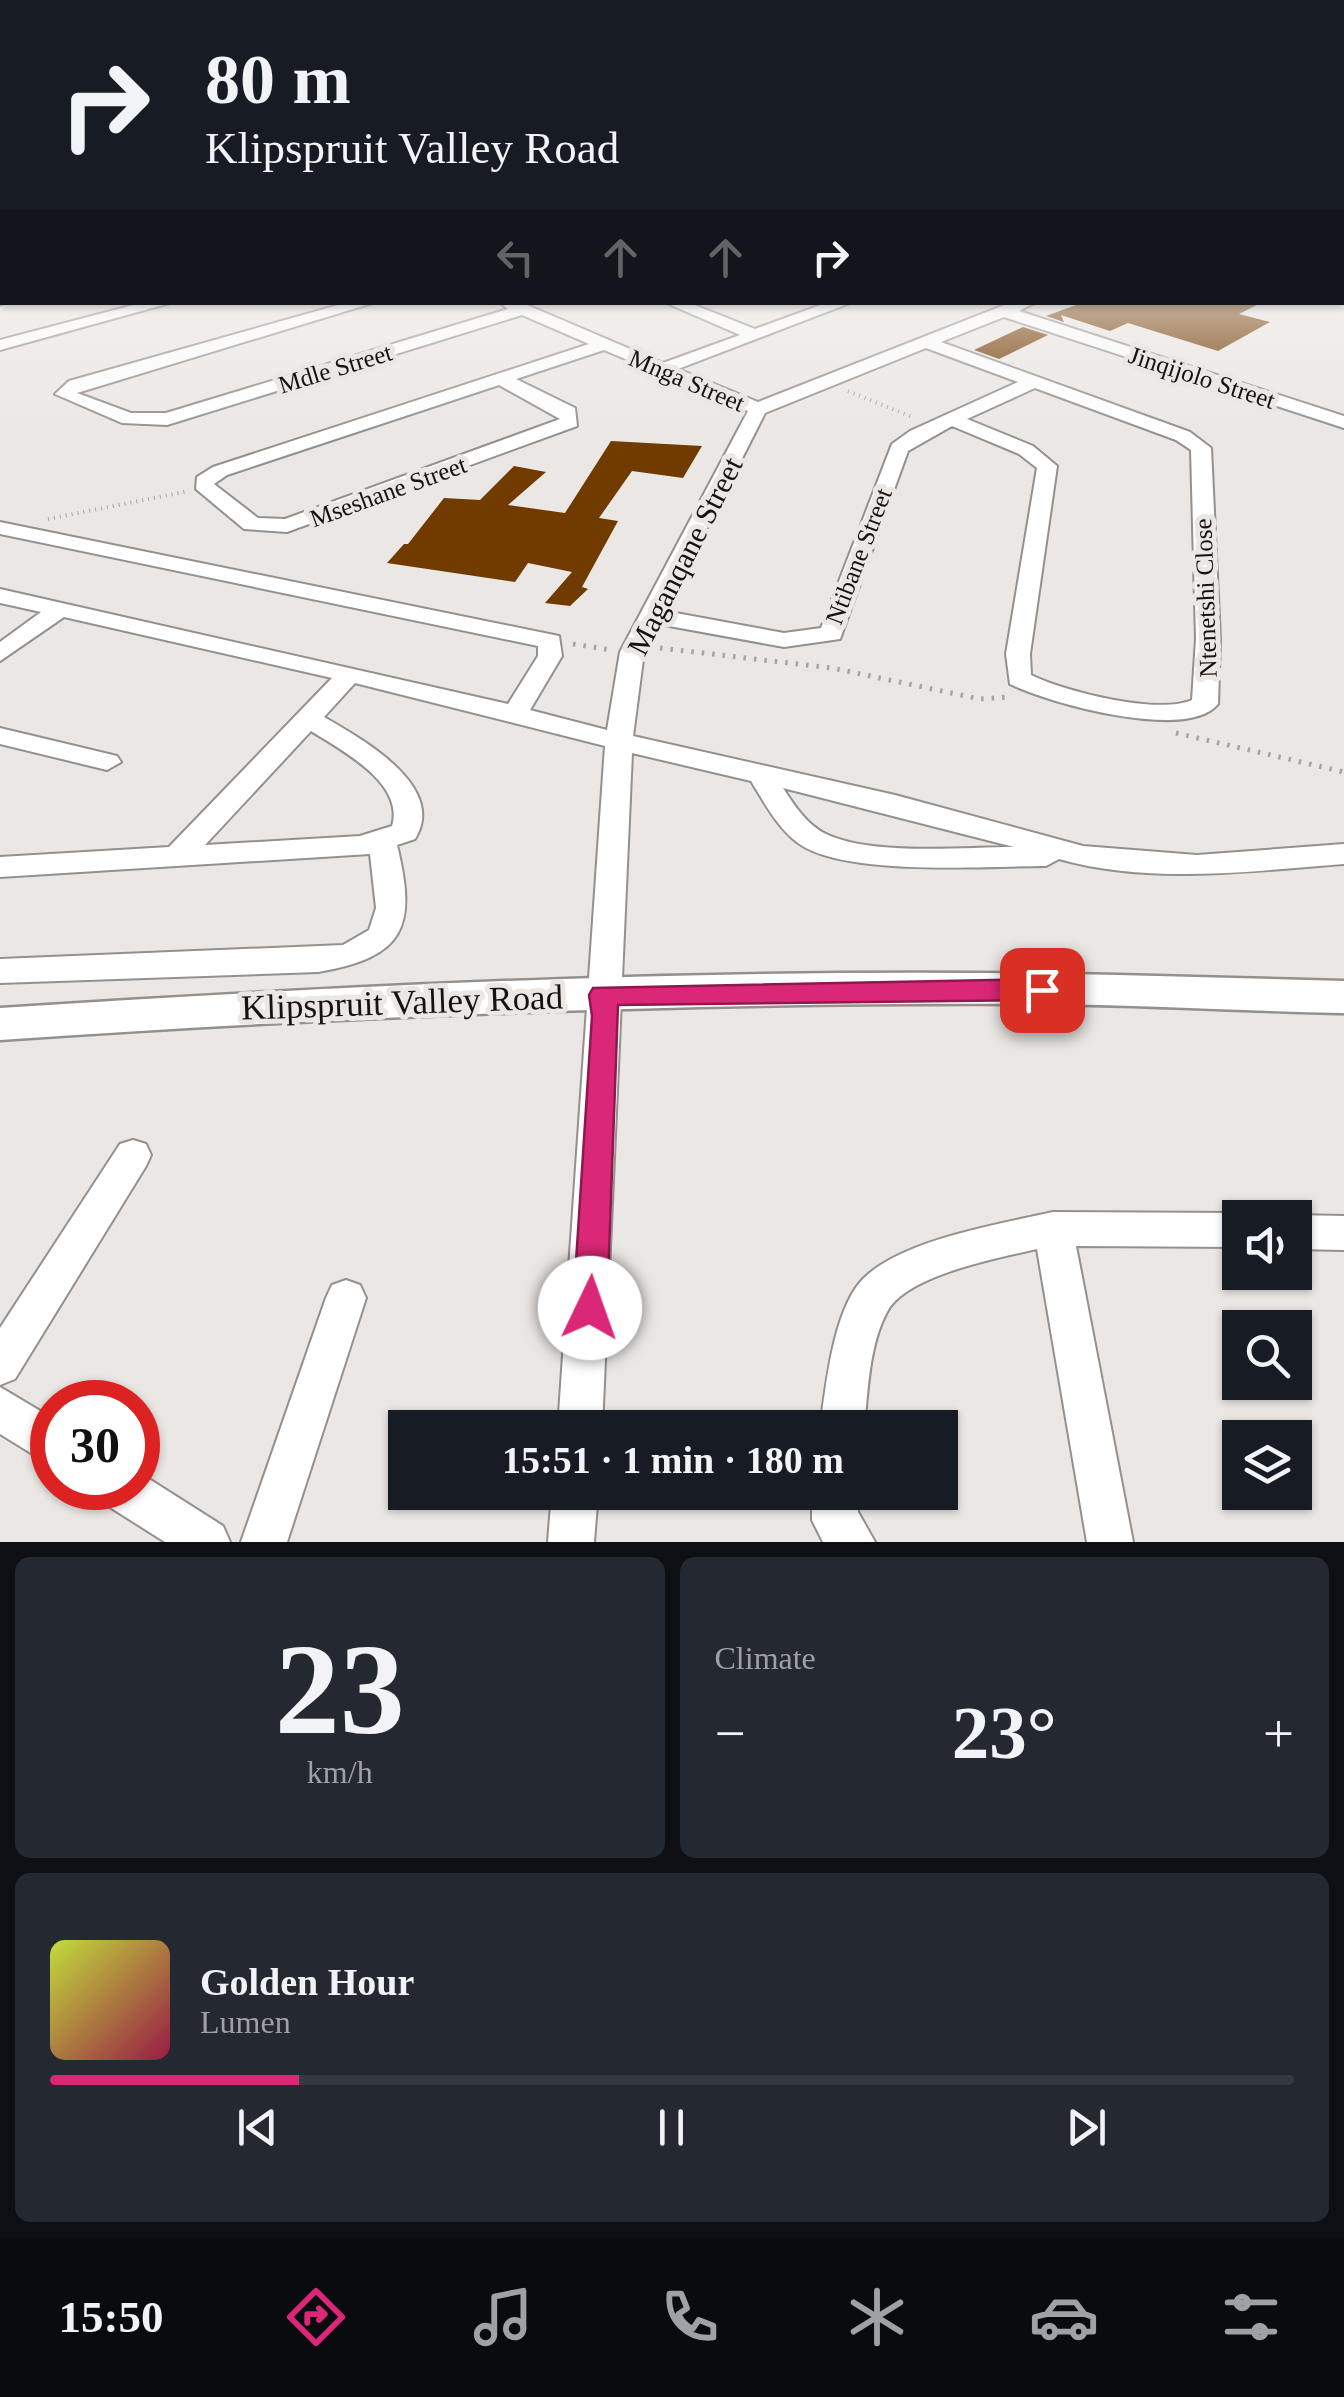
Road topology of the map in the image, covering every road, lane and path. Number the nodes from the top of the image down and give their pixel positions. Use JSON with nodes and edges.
{"nodes":[{"id":1,"x":154,"y":305,"type":"edge"},
{"id":2,"x":357,"y":305,"type":"edge"},
{"id":3,"x":680,"y":305,"type":"edge"},
{"id":4,"x":832,"y":305,"type":"edge"},
{"id":5,"x":1021,"y":305,"type":"edge"},
{"id":6,"x":514,"y":306,"type":"edge"},
{"id":7,"x":1004,"y":312,"type":"junction"},
{"id":8,"x":755,"y":335,"type":"junction"},
{"id":9,"x":927,"y":342,"type":"junction"},
{"id":10,"x":602,"y":344,"type":"junction"},
{"id":11,"x":0,"y":345,"type":"edge"},
{"id":12,"x":662,"y":369,"type":"junction"},
{"id":13,"x":500,"y":378,"type":"junction"},
{"id":14,"x":826,"y":382,"type":"junction"},
{"id":15,"x":1034,"y":382,"type":"junction"},
{"id":16,"x":758,"y":409,"type":"junction"},
{"id":17,"x":1344,"y":422,"type":"edge"},
{"id":18,"x":943,"y":423,"type":"junction"},
{"id":19,"x":206,"y":488,"type":"junction"},
{"id":20,"x":0,"y":504,"type":"edge"},
{"id":21,"x":12,"y":530,"type":"edge"},
{"id":22,"x":0,"y":596,"type":"edge"},
{"id":23,"x":59,"y":610,"type":"junction"},
{"id":24,"x":648,"y":615,"type":"junction"},
{"id":25,"x":550,"y":642,"type":"junction"},
{"id":26,"x":634,"y":648,"type":"junction"},
{"id":27,"x":0,"y":654,"type":"edge"},
{"id":28,"x":348,"y":676,"type":"junction"},
{"id":29,"x":1016,"y":698,"type":"dead end"},
{"id":30,"x":515,"y":713,"type":"junction"},
{"id":31,"x":306,"y":718,"type":"junction"},
{"id":32,"x":1173,"y":732,"type":"dead end"},
{"id":33,"x":0,"y":736,"type":"edge"},
{"id":34,"x":620,"y":742,"type":"junction"},
{"id":35,"x":107,"y":762,"type":"dead end"},
{"id":36,"x":1344,"y":772,"type":"edge"},
{"id":37,"x":760,"y":774,"type":"junction"},
{"id":38,"x":382,"y":842,"type":"junction"},
{"id":39,"x":1344,"y":854,"type":"edge"},
{"id":40,"x":1082,"y":856,"type":"junction"},
{"id":41,"x":177,"y":857,"type":"junction"},
{"id":42,"x":0,"y":867,"type":"edge"},
{"id":43,"x":0,"y":971,"type":"edge"},
{"id":44,"x":1344,"y":997,"type":"edge"},
{"id":45,"x":604,"y":1006,"type":"junction"},
{"id":46,"x":1344,"y":1009,"type":"edge"},
{"id":47,"x":0,"y":1024,"type":"edge"},
{"id":48,"x":0,"y":1037,"type":"edge"},
{"id":49,"x":133,"y":1154,"type":"dead end"},
{"id":50,"x":1053,"y":1229,"type":"junction"},
{"id":51,"x":1222,"y":1230,"type":"edge"},
{"id":52,"x":1312,"y":1232,"type":"edge"},
{"id":53,"x":1344,"y":1233,"type":"edge"},
{"id":54,"x":346,"y":1298,"type":"dead end"},
{"id":55,"x":0,"y":1364,"type":"edge"},
{"id":56,"x":0,"y":1408,"type":"edge"},
{"id":57,"x":581,"y":1410,"type":"edge"},
{"id":58,"x":844,"y":1410,"type":"edge"},
{"id":59,"x":30,"y":1429,"type":"edge"},
{"id":60,"x":156,"y":1510,"type":"edge"},
{"id":61,"x":574,"y":1510,"type":"edge"},
{"id":62,"x":835,"y":1510,"type":"edge"},
{"id":63,"x":206,"y":1542,"type":"edge"},
{"id":64,"x":264,"y":1542,"type":"edge"},
{"id":65,"x":571,"y":1542,"type":"edge"},
{"id":66,"x":852,"y":1542,"type":"edge"},
{"id":67,"x":1110,"y":1542,"type":"edge"}],
"edges":[{"from":1,"to":11,"type":"street"},
{"from":2,"to":6,"type":"street","name":"Mdle Street"},
{"from":3,"to":8,"type":"street"},
{"from":4,"to":8,"type":"street"},
{"from":5,"to":7,"type":"street"},
{"from":6,"to":10,"type":"street","name":"Mnga Street"},
{"from":7,"to":9,"type":"street"},
{"from":7,"to":17,"type":"street","name":"Jinqijolo Street"},
{"from":8,"to":12,"type":"street"},
{"from":9,"to":14,"type":"street"},
{"from":9,"to":15,"type":"street","name":"Ntenetshi Close"},
{"from":10,"to":12,"type":"street","name":"Mnga Street"},
{"from":10,"to":13,"type":"street"},
{"from":12,"to":16,"type":"street","name":"Mnga Street"},
{"from":13,"to":19,"type":"street"},
{"from":13,"to":19,"type":"street","name":"Mseshane Street"},
{"from":14,"to":16,"type":"street"},
{"from":14,"to":18,"type":"path"},
{"from":15,"to":18,"type":"street","name":"Ntibane Street"},
{"from":15,"to":18,"type":"street","name":"Ntenetshi Close"},
{"from":16,"to":24,"type":"street","name":"Maganqane Street"},
{"from":18,"to":24,"type":"street","name":"Ntibane Street"},
{"from":19,"to":21,"type":"path"},
{"from":20,"to":21,"type":"street"},
{"from":21,"to":25,"type":"street"},
{"from":22,"to":23,"type":"street"},
{"from":23,"to":27,"type":"street"},
{"from":23,"to":28,"type":"street"},
{"from":24,"to":26,"type":"street","name":"Maganqane Street"},
{"from":25,"to":26,"type":"path"},
{"from":25,"to":30,"type":"street"},
{"from":26,"to":29,"type":"path"},
{"from":26,"to":34,"type":"street","name":"Maganqane Street"},
{"from":28,"to":30,"type":"street"},
{"from":28,"to":31,"type":"street"},
{"from":30,"to":34,"type":"street"},
{"from":31,"to":38,"type":"street"},
{"from":31,"to":41,"type":"street"},
{"from":32,"to":36,"type":"path"},
{"from":33,"to":35,"type":"street"},
{"from":34,"to":37,"type":"street"},
{"from":34,"to":45,"type":"street","name":"Maganqane Street"},
{"from":37,"to":40,"type":"street"},
{"from":37,"to":40,"type":"street"},
{"from":38,"to":41,"type":"street"},
{"from":38,"to":43,"type":"street"},
{"from":39,"to":40,"type":"street"},
{"from":41,"to":42,"type":"street"},
{"from":44,"to":45,"type":"street","name":"Klipspruit Valley Road"},
{"from":45,"to":46,"type":"street","name":"Klipspruit Valley Road"},
{"from":45,"to":47,"type":"street","name":"Klipspruit Valley Road"},
{"from":45,"to":48,"type":"street","name":"Klipspruit Valley Road"},
{"from":45,"to":57,"type":"street","name":"Maganqane Street"},
{"from":49,"to":55,"type":"street"},
{"from":50,"to":51,"type":"street"},
{"from":50,"to":58,"type":"street"},
{"from":50,"to":67,"type":"street"},
{"from":52,"to":53,"type":"street"},
{"from":54,"to":64,"type":"street"},
{"from":56,"to":59,"type":"street"},
{"from":60,"to":63,"type":"street"},
{"from":61,"to":65,"type":"street"},
{"from":62,"to":66,"type":"street"}]}
